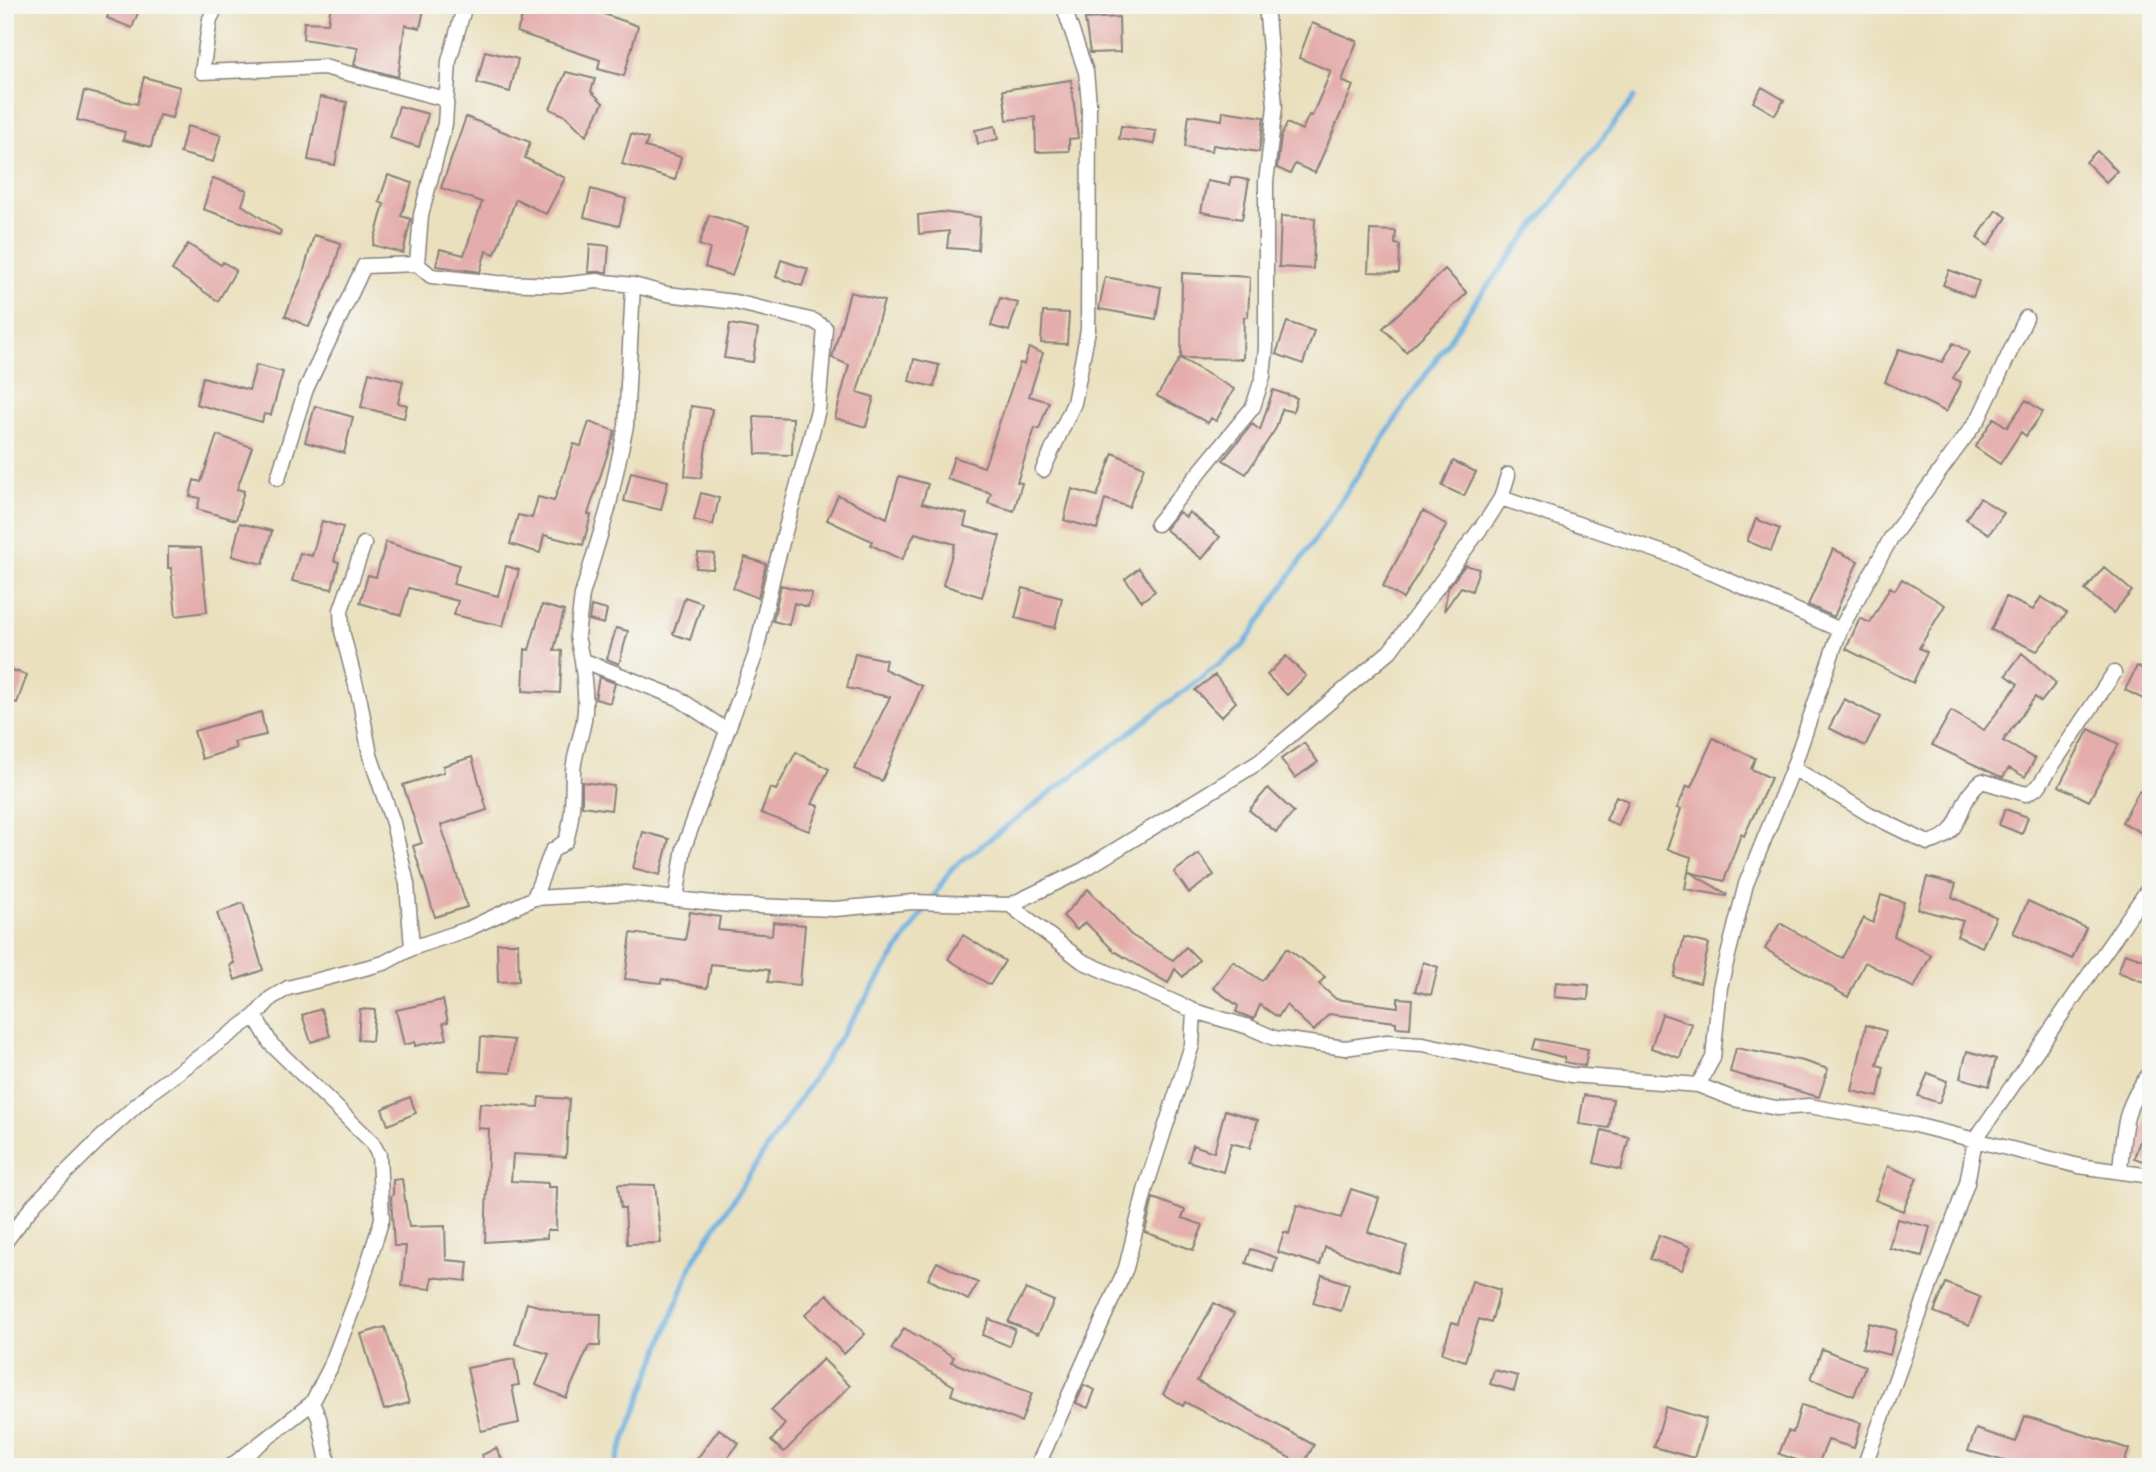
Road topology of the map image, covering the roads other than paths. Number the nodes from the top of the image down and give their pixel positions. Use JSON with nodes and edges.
{"nodes":[{"id":1,"x":217,"y":5,"type":"edge"},
{"id":2,"x":465,"y":5,"type":"edge"},
{"id":3,"x":1063,"y":5,"type":"edge"},
{"id":4,"x":1266,"y":5,"type":"edge"},
{"id":5,"x":445,"y":99,"type":"junction"},
{"id":6,"x":417,"y":264,"type":"junction"},
{"id":7,"x":633,"y":285,"type":"junction"},
{"id":8,"x":2026,"y":318,"type":"dead end"},
{"id":9,"x":1043,"y":470,"type":"dead end"},
{"id":10,"x":1508,"y":475,"type":"dead end"},
{"id":11,"x":278,"y":478,"type":"dead end"},
{"id":12,"x":1501,"y":498,"type":"junction"},
{"id":13,"x":1157,"y":524,"type":"dead end"},
{"id":14,"x":364,"y":544,"type":"dead end"},
{"id":15,"x":1840,"y":630,"type":"junction"},
{"id":16,"x":582,"y":660,"type":"junction"},
{"id":17,"x":2113,"y":673,"type":"dead end"},
{"id":18,"x":726,"y":730,"type":"junction"},
{"id":19,"x":1793,"y":768,"type":"junction"},
{"id":20,"x":2151,"y":885,"type":"edge"},
{"id":21,"x":534,"y":898,"type":"junction"},
{"id":22,"x":676,"y":899,"type":"junction"},
{"id":23,"x":1010,"y":905,"type":"junction"},
{"id":24,"x":412,"y":948,"type":"junction"},
{"id":25,"x":1194,"y":1011,"type":"junction"},
{"id":26,"x":255,"y":1016,"type":"junction"},
{"id":27,"x":2151,"y":1072,"type":"edge"},
{"id":28,"x":1698,"y":1085,"type":"junction"},
{"id":29,"x":1975,"y":1140,"type":"junction"},
{"id":30,"x":2120,"y":1172,"type":"junction"},
{"id":31,"x":2151,"y":1176,"type":"edge"},
{"id":32,"x":5,"y":1242,"type":"edge"},
{"id":33,"x":312,"y":1403,"type":"junction"},
{"id":34,"x":230,"y":1467,"type":"edge"},
{"id":35,"x":329,"y":1467,"type":"edge"},
{"id":36,"x":1037,"y":1467,"type":"edge"},
{"id":37,"x":1864,"y":1467,"type":"edge"}],
"edges":[{"from":1,"to":5,"type":"street"},
{"from":2,"to":5,"type":"street"},
{"from":3,"to":9,"type":"street"},
{"from":4,"to":13,"type":"street"},
{"from":5,"to":6,"type":"street"},
{"from":6,"to":7,"type":"street"},
{"from":6,"to":11,"type":"street"},
{"from":7,"to":16,"type":"street"},
{"from":7,"to":18,"type":"street"},
{"from":8,"to":15,"type":"street"},
{"from":10,"to":12,"type":"street"},
{"from":12,"to":15,"type":"street"},
{"from":12,"to":23,"type":"street"},
{"from":14,"to":24,"type":"street"},
{"from":15,"to":19,"type":"street"},
{"from":16,"to":18,"type":"street"},
{"from":16,"to":21,"type":"street"},
{"from":17,"to":19,"type":"street"},
{"from":18,"to":22,"type":"street"},
{"from":19,"to":28,"type":"street"},
{"from":20,"to":29,"type":"street"},
{"from":21,"to":22,"type":"street"},
{"from":21,"to":24,"type":"street"},
{"from":22,"to":23,"type":"street"},
{"from":23,"to":25,"type":"street"},
{"from":24,"to":26,"type":"street"},
{"from":25,"to":28,"type":"street"},
{"from":25,"to":36,"type":"street"},
{"from":26,"to":32,"type":"street"},
{"from":26,"to":33,"type":"street"},
{"from":27,"to":30,"type":"street"},
{"from":28,"to":29,"type":"street"},
{"from":29,"to":30,"type":"street"},
{"from":29,"to":37,"type":"street"},
{"from":30,"to":31,"type":"street"},
{"from":33,"to":34,"type":"street"},
{"from":33,"to":35,"type":"street"}]}
